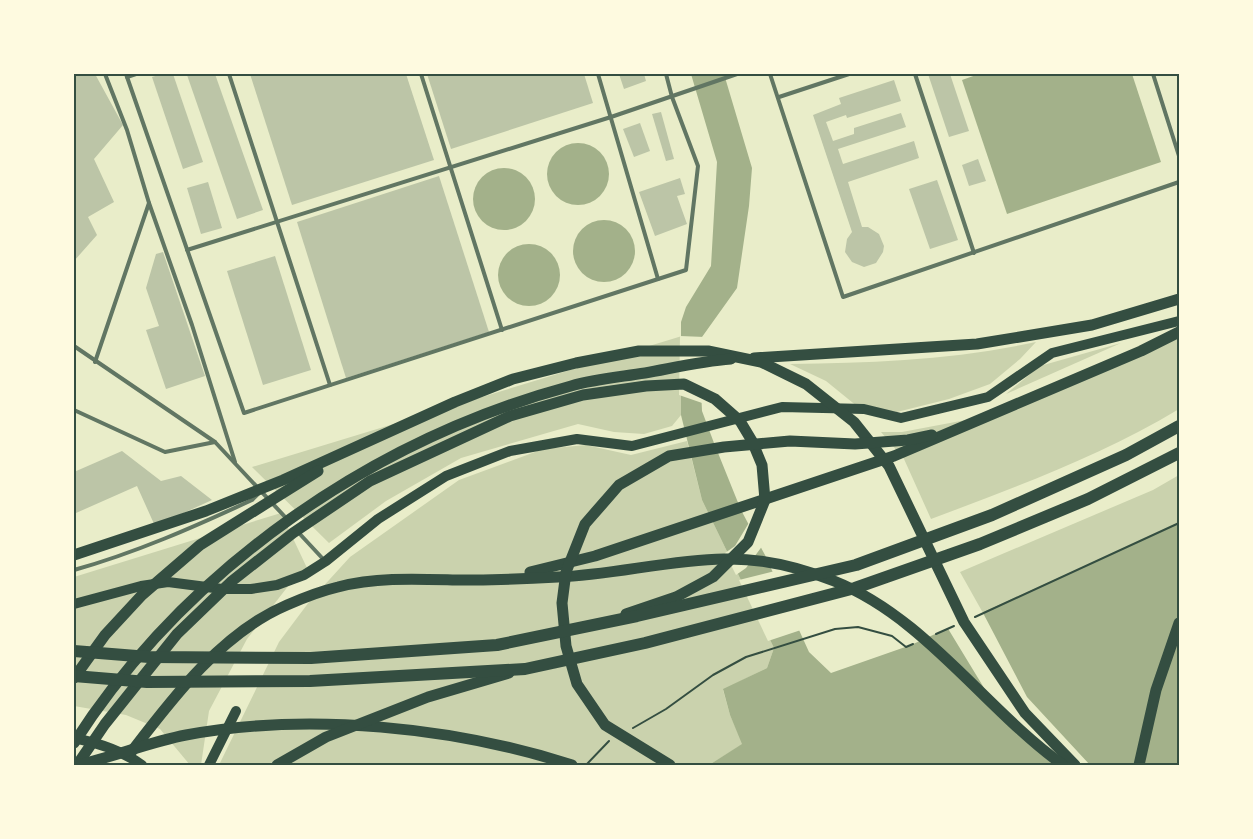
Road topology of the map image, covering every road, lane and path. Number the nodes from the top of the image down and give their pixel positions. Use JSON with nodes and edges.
{"nodes":[{"id":1,"x":105,"y":74,"type":"edge"},
{"id":2,"x":136,"y":74,"type":"edge"},
{"id":3,"x":229,"y":74,"type":"edge"},
{"id":4,"x":421,"y":74,"type":"edge"},
{"id":5,"x":598,"y":74,"type":"edge"},
{"id":6,"x":666,"y":74,"type":"edge"},
{"id":7,"x":737,"y":74,"type":"edge"},
{"id":8,"x":770,"y":74,"type":"edge"},
{"id":9,"x":849,"y":74,"type":"edge"},
{"id":10,"x":915,"y":74,"type":"edge"},
{"id":11,"x":1153,"y":74,"type":"edge"},
{"id":12,"x":126,"y":75,"type":"edge"},
{"id":13,"x":672,"y":97,"type":"junction"},
{"id":14,"x":779,"y":97,"type":"junction"},
{"id":15,"x":612,"y":117,"type":"junction"},
{"id":16,"x":1179,"y":156,"type":"edge"},
{"id":17,"x":452,"y":168,"type":"junction"},
{"id":18,"x":1179,"y":182,"type":"edge"},
{"id":19,"x":149,"y":203,"type":"junction"},
{"id":20,"x":277,"y":221,"type":"junction"},
{"id":21,"x":187,"y":250,"type":"junction"},
{"id":22,"x":974,"y":253,"type":"junction"},
{"id":23,"x":658,"y":279,"type":"junction"},
{"id":24,"x":1179,"y":299,"type":"edge"},
{"id":25,"x":1179,"y":321,"type":"edge"},
{"id":26,"x":502,"y":330,"type":"junction"},
{"id":27,"x":1179,"y":332,"type":"edge"},
{"id":28,"x":74,"y":346,"type":"edge"},
{"id":29,"x":95,"y":362,"type":"junction"},
{"id":30,"x":330,"y":385,"type":"junction"},
{"id":31,"x":74,"y":410,"type":"edge"},
{"id":32,"x":977,"y":422,"type":"junction"},
{"id":33,"x":1179,"y":426,"type":"edge"},
{"id":34,"x":375,"y":437,"type":"junction"},
{"id":35,"x":216,"y":442,"type":"junction"},
{"id":36,"x":1179,"y":454,"type":"edge"},
{"id":37,"x":236,"y":464,"type":"junction"},
{"id":38,"x":262,"y":492,"type":"junction"},
{"id":39,"x":1179,"y":523,"type":"edge"},
{"id":40,"x":74,"y":555,"type":"edge"},
{"id":41,"x":326,"y":561,"type":"junction"},
{"id":42,"x":74,"y":570,"type":"edge"},
{"id":43,"x":482,"y":580,"type":"junction"},
{"id":44,"x":74,"y":604,"type":"edge"},
{"id":45,"x":969,"y":619,"type":"dead end"},
{"id":46,"x":960,"y":623,"type":"dead end"},
{"id":47,"x":1179,"y":623,"type":"edge"},
{"id":48,"x":597,"y":624,"type":"junction"},
{"id":49,"x":933,"y":635,"type":"dead end"},
{"id":50,"x":915,"y":643,"type":"dead end"},
{"id":51,"x":74,"y":651,"type":"edge"},
{"id":52,"x":525,"y":668,"type":"junction"},
{"id":53,"x":74,"y":677,"type":"edge"},
{"id":54,"x":236,"y":711,"type":"dead end"},
{"id":55,"x":632,"y":728,"type":"dead end"},
{"id":56,"x":74,"y":738,"type":"edge"},
{"id":57,"x":615,"y":738,"type":"dead end"},
{"id":58,"x":74,"y":743,"type":"edge"},
{"id":59,"x":129,"y":756,"type":"junction"},
{"id":60,"x":77,"y":765,"type":"edge"},
{"id":61,"x":142,"y":765,"type":"edge"},
{"id":62,"x":209,"y":765,"type":"edge"},
{"id":63,"x":277,"y":765,"type":"edge"},
{"id":64,"x":572,"y":765,"type":"edge"},
{"id":65,"x":586,"y":765,"type":"edge"},
{"id":66,"x":670,"y":765,"type":"edge"},
{"id":67,"x":1063,"y":765,"type":"edge"},
{"id":68,"x":1075,"y":765,"type":"edge"},
{"id":69,"x":1139,"y":765,"type":"edge"}],
"edges":[{"from":1,"to":19,"type":"lane"},
{"from":2,"to":12,"type":"lane"},
{"from":3,"to":20,"type":"lane"},
{"from":4,"to":17,"type":"lane"},
{"from":5,"to":15,"type":"lane"},
{"from":6,"to":13,"type":"lane"},
{"from":7,"to":13,"type":"lane"},
{"from":8,"to":14,"type":"lane"},
{"from":9,"to":14,"type":"lane"},
{"from":10,"to":22,"type":"lane"},
{"from":11,"to":16,"type":"lane"},
{"from":12,"to":21,"type":"lane"},
{"from":13,"to":15,"type":"lane"},
{"from":13,"to":23,"type":"lane"},
{"from":14,"to":22,"type":"lane"},
{"from":15,"to":17,"type":"lane"},
{"from":15,"to":23,"type":"lane"},
{"from":17,"to":20,"type":"lane"},
{"from":17,"to":26,"type":"lane"},
{"from":18,"to":22,"type":"lane"},
{"from":19,"to":29,"type":"lane"},
{"from":19,"to":37,"type":"lane"},
{"from":20,"to":21,"type":"lane"},
{"from":20,"to":30,"type":"lane"},
{"from":21,"to":30,"type":"lane"},
{"from":23,"to":26,"type":"lane"},
{"from":24,"to":58,"type":"highway"},
{"from":25,"to":41,"type":"main road"},
{"from":26,"to":30,"type":"lane"},
{"from":27,"to":32,"type":"highway"},
{"from":28,"to":29,"type":"lane"},
{"from":29,"to":35,"type":"lane"},
{"from":31,"to":35,"type":"lane"},
{"from":32,"to":43,"type":"highway"},
{"from":32,"to":66,"type":"highway"},
{"from":33,"to":48,"type":"highway"},
{"from":34,"to":40,"type":"highway"},
{"from":34,"to":53,"type":"highway"},
{"from":34,"to":68,"type":"highway"},
{"from":35,"to":37,"type":"lane"},
{"from":36,"to":52,"type":"highway"},
{"from":37,"to":38,"type":"lane"},
{"from":38,"to":41,"type":"lane"},
{"from":38,"to":42,"type":"lane"},
{"from":39,"to":45,"type":"path"},
{"from":41,"to":44,"type":"main road"},
{"from":43,"to":59,"type":"highway"},
{"from":43,"to":67,"type":"highway"},
{"from":46,"to":49,"type":"path"},
{"from":47,"to":69,"type":"highway"},
{"from":48,"to":51,"type":"highway"},
{"from":48,"to":60,"type":"highway"},
{"from":50,"to":55,"type":"path"},
{"from":52,"to":53,"type":"highway"},
{"from":52,"to":63,"type":"highway"},
{"from":54,"to":62,"type":"main road"},
{"from":56,"to":59,"type":"main road"},
{"from":57,"to":65,"type":"path"},
{"from":59,"to":61,"type":"main road"},
{"from":60,"to":64,"type":"highway"}]}
